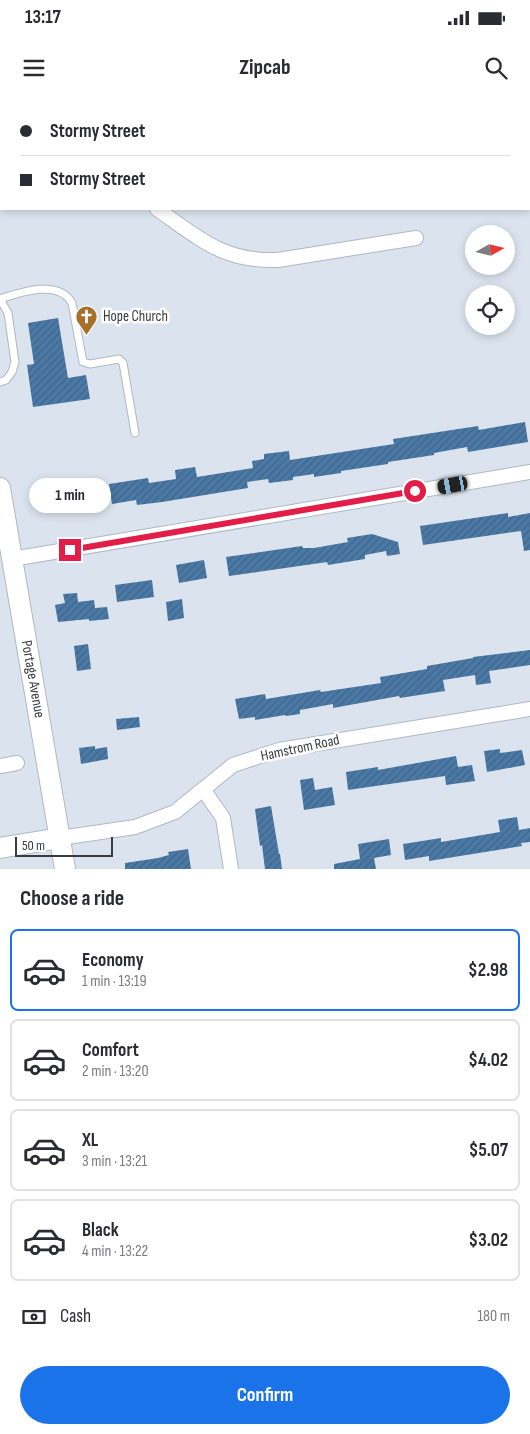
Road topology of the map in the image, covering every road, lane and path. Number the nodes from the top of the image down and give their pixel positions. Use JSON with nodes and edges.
{"nodes":[{"id":1,"x":158,"y":210,"type":"edge"},
{"id":2,"x":416,"y":238,"type":"dead end"},
{"id":3,"x":0,"y":299,"type":"edge"},
{"id":4,"x":0,"y":382,"type":"edge"},
{"id":5,"x":135,"y":432,"type":"dead end"},
{"id":6,"x":530,"y":472,"type":"edge"},
{"id":7,"x":0,"y":488,"type":"edge"},
{"id":8,"x":12,"y":559,"type":"junction"},
{"id":9,"x":530,"y":709,"type":"edge"},
{"id":10,"x":18,"y":763,"type":"dead end"},
{"id":11,"x":0,"y":766,"type":"edge"},
{"id":12,"x":203,"y":789,"type":"junction"},
{"id":13,"x":60,"y":838,"type":"junction"},
{"id":14,"x":0,"y":848,"type":"edge"},
{"id":15,"x":65,"y":869,"type":"edge"},
{"id":16,"x":231,"y":869,"type":"edge"}],
"edges":[{"from":1,"to":2,"type":"street"},
{"from":3,"to":4,"type":"lane"},
{"from":3,"to":5,"type":"lane"},
{"from":6,"to":8,"type":"street"},
{"from":7,"to":8,"type":"street","name":"Portage Avenue"},
{"from":8,"to":13,"type":"street","name":"Portage Avenue"},
{"from":9,"to":12,"type":"street","name":"Hamstrom Road"},
{"from":10,"to":11,"type":"street"},
{"from":12,"to":13,"type":"street","name":"Hamstrom Road"},
{"from":12,"to":16,"type":"street"},
{"from":13,"to":14,"type":"street","name":"Hamstrom Road"},
{"from":13,"to":15,"type":"street","name":"Portage Avenue"}]}
